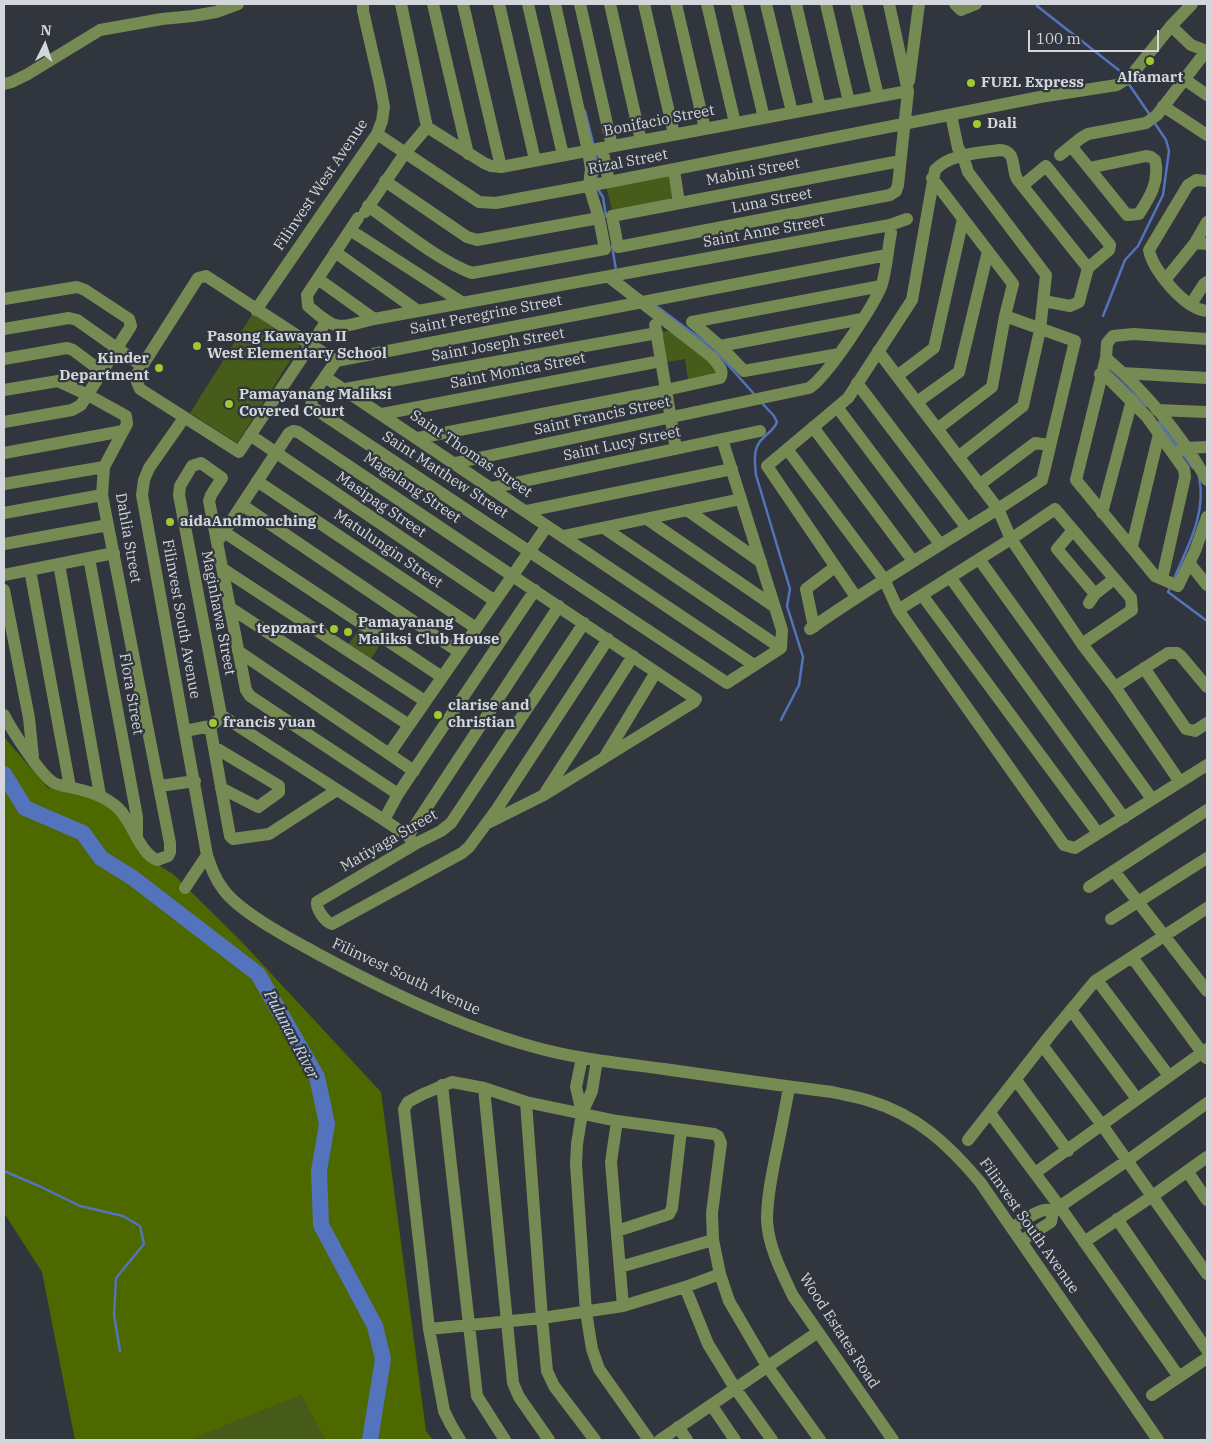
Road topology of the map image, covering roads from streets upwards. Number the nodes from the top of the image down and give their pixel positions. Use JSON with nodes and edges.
{"nodes":[{"id":1,"x":238,"y":4,"type":"edge"},
{"id":2,"x":401,"y":4,"type":"edge"},
{"id":3,"x":434,"y":4,"type":"edge"},
{"id":4,"x":464,"y":4,"type":"edge"},
{"id":5,"x":499,"y":4,"type":"edge"},
{"id":6,"x":528,"y":4,"type":"edge"},
{"id":7,"x":555,"y":4,"type":"edge"},
{"id":8,"x":580,"y":4,"type":"edge"},
{"id":9,"x":610,"y":4,"type":"edge"},
{"id":10,"x":644,"y":4,"type":"edge"},
{"id":11,"x":676,"y":4,"type":"edge"},
{"id":12,"x":707,"y":4,"type":"edge"},
{"id":13,"x":737,"y":4,"type":"edge"},
{"id":14,"x":766,"y":4,"type":"edge"},
{"id":15,"x":796,"y":4,"type":"edge"},
{"id":16,"x":826,"y":4,"type":"edge"},
{"id":17,"x":856,"y":4,"type":"edge"},
{"id":18,"x":889,"y":4,"type":"edge"},
{"id":19,"x":919,"y":4,"type":"edge"},
{"id":20,"x":955,"y":4,"type":"edge"},
{"id":21,"x":976,"y":4,"type":"edge"},
{"id":22,"x":1192,"y":4,"type":"edge"},
{"id":23,"x":362,"y":6,"type":"edge"},
{"id":24,"x":1173,"y":24,"type":"junction"},
{"id":25,"x":1207,"y":51,"type":"edge"},
{"id":26,"x":1184,"y":80,"type":"junction"},
{"id":27,"x":4,"y":84,"type":"edge"},
{"id":28,"x":908,"y":91,"type":"junction"},
{"id":29,"x":1207,"y":95,"type":"edge"},
{"id":30,"x":878,"y":96,"type":"junction"},
{"id":31,"x":849,"y":102,"type":"junction"},
{"id":32,"x":820,"y":107,"type":"junction"},
{"id":33,"x":792,"y":112,"type":"junction"},
{"id":34,"x":956,"y":114,"type":"junction"},
{"id":35,"x":1155,"y":114,"type":"junction"},
{"id":36,"x":764,"y":118,"type":"junction"},
{"id":37,"x":735,"y":123,"type":"junction"},
{"id":38,"x":903,"y":124,"type":"junction"},
{"id":39,"x":427,"y":127,"type":"junction"},
{"id":40,"x":705,"y":129,"type":"junction"},
{"id":41,"x":377,"y":134,"type":"junction"},
{"id":42,"x":674,"y":134,"type":"junction"},
{"id":43,"x":1207,"y":135,"type":"edge"},
{"id":44,"x":641,"y":141,"type":"junction"},
{"id":45,"x":1071,"y":146,"type":"junction"},
{"id":46,"x":598,"y":149,"type":"junction"},
{"id":47,"x":405,"y":153,"type":"junction"},
{"id":48,"x":468,"y":154,"type":"junction"},
{"id":49,"x":563,"y":155,"type":"junction"},
{"id":50,"x":1060,"y":155,"type":"dead end"},
{"id":51,"x":964,"y":156,"type":"junction"},
{"id":52,"x":535,"y":160,"type":"junction"},
{"id":53,"x":900,"y":161,"type":"junction"},
{"id":54,"x":501,"y":167,"type":"junction"},
{"id":55,"x":1089,"y":168,"type":"junction"},
{"id":56,"x":674,"y":170,"type":"junction"},
{"id":57,"x":932,"y":178,"type":"junction"},
{"id":58,"x":1207,"y":181,"type":"edge"},
{"id":59,"x":386,"y":182,"type":"junction"},
{"id":60,"x":598,"y":185,"type":"junction"},
{"id":61,"x":1023,"y":185,"type":"junction"},
{"id":62,"x":679,"y":203,"type":"junction"},
{"id":63,"x":363,"y":213,"type":"junction"},
{"id":64,"x":612,"y":216,"type":"joint"},
{"id":65,"x":599,"y":218,"type":"junction"},
{"id":66,"x":907,"y":219,"type":"dead end"},
{"id":67,"x":963,"y":219,"type":"junction"},
{"id":68,"x":1207,"y":222,"type":"edge"},
{"id":69,"x":890,"y":225,"type":"junction"},
{"id":70,"x":350,"y":230,"type":"junction"},
{"id":71,"x":1201,"y":244,"type":"edge"},
{"id":72,"x":988,"y":251,"type":"junction"},
{"id":73,"x":335,"y":252,"type":"junction"},
{"id":74,"x":887,"y":255,"type":"junction"},
{"id":75,"x":1088,"y":268,"type":"junction"},
{"id":76,"x":616,"y":276,"type":"junction"},
{"id":77,"x":318,"y":278,"type":"junction"},
{"id":78,"x":1165,"y":280,"type":"junction"},
{"id":79,"x":1207,"y":282,"type":"edge"},
{"id":80,"x":881,"y":286,"type":"junction"},
{"id":81,"x":4,"y":298,"type":"edge"},
{"id":82,"x":1044,"y":301,"type":"junction"},
{"id":83,"x":463,"y":303,"type":"junction"},
{"id":84,"x":643,"y":303,"type":"junction"},
{"id":85,"x":1191,"y":304,"type":"junction"},
{"id":86,"x":256,"y":310,"type":"junction"},
{"id":87,"x":418,"y":311,"type":"junction"},
{"id":88,"x":1207,"y":311,"type":"edge"},
{"id":89,"x":653,"y":313,"type":"junction"},
{"id":90,"x":1005,"y":316,"type":"junction"},
{"id":91,"x":374,"y":319,"type":"junction"},
{"id":92,"x":862,"y":320,"type":"junction"},
{"id":93,"x":326,"y":322,"type":"junction"},
{"id":94,"x":4,"y":329,"type":"edge"},
{"id":95,"x":1040,"y":330,"type":"junction"},
{"id":96,"x":657,"y":333,"type":"junction"},
{"id":97,"x":1206,"y":341,"type":"edge"},
{"id":98,"x":311,"y":345,"type":"junction"},
{"id":99,"x":720,"y":346,"type":"junction"},
{"id":100,"x":118,"y":348,"type":"junction"},
{"id":101,"x":878,"y":351,"type":"junction"},
{"id":102,"x":839,"y":354,"type":"junction"},
{"id":103,"x":1106,"y":358,"type":"junction"},
{"id":104,"x":4,"y":359,"type":"edge"},
{"id":105,"x":336,"y":360,"type":"junction"},
{"id":106,"x":661,"y":361,"type":"junction"},
{"id":107,"x":142,"y":366,"type":"junction"},
{"id":108,"x":101,"y":371,"type":"junction"},
{"id":109,"x":1124,"y":373,"type":"junction"},
{"id":110,"x":1100,"y":374,"type":"junction"},
{"id":111,"x":897,"y":376,"type":"junction"},
{"id":112,"x":325,"y":377,"type":"junction"},
{"id":113,"x":1207,"y":378,"type":"edge"},
{"id":114,"x":857,"y":383,"type":"junction"},
{"id":115,"x":345,"y":389,"type":"junction"},
{"id":116,"x":4,"y":390,"type":"edge"},
{"id":117,"x":666,"y":390,"type":"junction"},
{"id":118,"x":88,"y":395,"type":"junction"},
{"id":119,"x":1132,"y":400,"type":"junction"},
{"id":120,"x":917,"y":402,"type":"junction"},
{"id":121,"x":837,"y":407,"type":"junction"},
{"id":122,"x":1158,"y":410,"type":"junction"},
{"id":123,"x":1207,"y":412,"type":"edge"},
{"id":124,"x":382,"y":414,"type":"junction"},
{"id":125,"x":184,"y":418,"type":"junction"},
{"id":126,"x":671,"y":418,"type":"junction"},
{"id":127,"x":4,"y":422,"type":"edge"},
{"id":128,"x":813,"y":427,"type":"junction"},
{"id":129,"x":937,"y":429,"type":"junction"},
{"id":130,"x":123,"y":431,"type":"junction"},
{"id":131,"x":760,"y":431,"type":"dead end"},
{"id":132,"x":1159,"y":434,"type":"junction"},
{"id":133,"x":250,"y":435,"type":"junction"},
{"id":134,"x":418,"y":438,"type":"junction"},
{"id":135,"x":722,"y":439,"type":"junction"},
{"id":136,"x":1050,"y":445,"type":"junction"},
{"id":137,"x":1207,"y":447,"type":"edge"},
{"id":138,"x":676,"y":449,"type":"junction"},
{"id":139,"x":787,"y":449,"type":"junction"},
{"id":140,"x":1180,"y":451,"type":"junction"},
{"id":141,"x":275,"y":452,"type":"junction"},
{"id":142,"x":4,"y":454,"type":"edge"},
{"id":143,"x":958,"y":457,"type":"junction"},
{"id":144,"x":455,"y":463,"type":"junction"},
{"id":145,"x":104,"y":466,"type":"junction"},
{"id":146,"x":732,"y":469,"type":"junction"},
{"id":147,"x":1207,"y":480,"type":"edge"},
{"id":148,"x":257,"y":481,"type":"junction"},
{"id":149,"x":4,"y":484,"type":"edge"},
{"id":150,"x":979,"y":485,"type":"junction"},
{"id":151,"x":491,"y":488,"type":"junction"},
{"id":152,"x":102,"y":495,"type":"junction"},
{"id":153,"x":741,"y":499,"type":"junction"},
{"id":154,"x":242,"y":505,"type":"junction"},
{"id":155,"x":998,"y":509,"type":"junction"},
{"id":156,"x":687,"y":510,"type":"junction"},
{"id":157,"x":527,"y":512,"type":"junction"},
{"id":158,"x":4,"y":513,"type":"edge"},
{"id":159,"x":1102,"y":513,"type":"junction"},
{"id":160,"x":647,"y":519,"type":"junction"},
{"id":161,"x":108,"y":525,"type":"junction"},
{"id":162,"x":1206,"y":525,"type":"edge"},
{"id":163,"x":547,"y":526,"type":"junction"},
{"id":164,"x":604,"y":528,"type":"junction"},
{"id":165,"x":967,"y":528,"type":"junction"},
{"id":166,"x":1073,"y":530,"type":"junction"},
{"id":167,"x":563,"y":536,"type":"junction"},
{"id":168,"x":221,"y":537,"type":"junction"},
{"id":169,"x":1011,"y":539,"type":"junction"},
{"id":170,"x":4,"y":544,"type":"edge"},
{"id":171,"x":940,"y":544,"type":"junction"},
{"id":172,"x":1132,"y":546,"type":"junction"},
{"id":173,"x":530,"y":551,"type":"junction"},
{"id":174,"x":114,"y":553,"type":"junction"},
{"id":175,"x":89,"y":558,"type":"junction"},
{"id":176,"x":979,"y":559,"type":"junction"},
{"id":177,"x":913,"y":561,"type":"junction"},
{"id":178,"x":761,"y":562,"type":"junction"},
{"id":179,"x":59,"y":564,"type":"junction"},
{"id":180,"x":1190,"y":564,"type":"junction"},
{"id":181,"x":836,"y":567,"type":"junction"},
{"id":182,"x":223,"y":569,"type":"junction"},
{"id":183,"x":30,"y":570,"type":"junction"},
{"id":184,"x":4,"y":575,"type":"edge"},
{"id":185,"x":513,"y":575,"type":"junction"},
{"id":186,"x":950,"y":577,"type":"junction"},
{"id":187,"x":884,"y":579,"type":"junction"},
{"id":188,"x":1114,"y":579,"type":"junction"},
{"id":189,"x":1169,"y":582,"type":"junction"},
{"id":190,"x":1207,"y":585,"type":"edge"},
{"id":191,"x":4,"y":590,"type":"edge"},
{"id":192,"x":535,"y":590,"type":"junction"},
{"id":193,"x":922,"y":595,"type":"junction"},
{"id":194,"x":856,"y":597,"type":"junction"},
{"id":195,"x":495,"y":601,"type":"junction"},
{"id":196,"x":559,"y":606,"type":"junction"},
{"id":197,"x":229,"y":607,"type":"junction"},
{"id":198,"x":775,"y":607,"type":"junction"},
{"id":199,"x":898,"y":610,"type":"junction"},
{"id":200,"x":584,"y":623,"type":"junction"},
{"id":201,"x":476,"y":628,"type":"junction"},
{"id":202,"x":608,"y":639,"type":"junction"},
{"id":203,"x":1082,"y":644,"type":"junction"},
{"id":204,"x":781,"y":648,"type":"junction"},
{"id":205,"x":238,"y":651,"type":"junction"},
{"id":206,"x":460,"y":652,"type":"junction"},
{"id":207,"x":632,"y":656,"type":"junction"},
{"id":208,"x":754,"y":665,"type":"junction"},
{"id":209,"x":1144,"y":668,"type":"junction"},
{"id":210,"x":656,"y":672,"type":"junction"},
{"id":211,"x":442,"y":678,"type":"junction"},
{"id":212,"x":1114,"y":687,"type":"junction"},
{"id":213,"x":1207,"y":687,"type":"edge"},
{"id":214,"x":426,"y":701,"type":"junction"},
{"id":215,"x":4,"y":715,"type":"edge"},
{"id":216,"x":221,"y":715,"type":"junction"},
{"id":217,"x":1207,"y":723,"type":"edge"},
{"id":218,"x":409,"y":725,"type":"junction"},
{"id":219,"x":210,"y":726,"type":"junction"},
{"id":220,"x":185,"y":731,"type":"junction"},
{"id":221,"x":214,"y":747,"type":"junction"},
{"id":222,"x":389,"y":754,"type":"junction"},
{"id":223,"x":33,"y":758,"type":"junction"},
{"id":224,"x":602,"y":760,"type":"junction"},
{"id":225,"x":1207,"y":765,"type":"edge"},
{"id":226,"x":414,"y":771,"type":"junction"},
{"id":227,"x":195,"y":781,"type":"junction"},
{"id":228,"x":1180,"y":782,"type":"junction"},
{"id":229,"x":160,"y":786,"type":"junction"},
{"id":230,"x":70,"y":787,"type":"junction"},
{"id":231,"x":221,"y":788,"type":"junction"},
{"id":232,"x":337,"y":790,"type":"junction"},
{"id":233,"x":398,"y":794,"type":"junction"},
{"id":234,"x":100,"y":795,"type":"junction"},
{"id":235,"x":544,"y":795,"type":"junction"},
{"id":236,"x":1152,"y":800,"type":"junction"},
{"id":237,"x":1207,"y":810,"type":"edge"},
{"id":238,"x":1124,"y":818,"type":"junction"},
{"id":239,"x":384,"y":820,"type":"junction"},
{"id":240,"x":486,"y":824,"type":"junction"},
{"id":241,"x":1098,"y":833,"type":"junction"},
{"id":242,"x":137,"y":836,"type":"junction"},
{"id":243,"x":412,"y":840,"type":"junction"},
{"id":244,"x":207,"y":855,"type":"junction"},
{"id":245,"x":1207,"y":858,"type":"edge"},
{"id":246,"x":1114,"y":871,"type":"junction"},
{"id":247,"x":185,"y":888,"type":"dead end"},
{"id":248,"x":1089,"y":888,"type":"dead end"},
{"id":249,"x":1138,"y":902,"type":"junction"},
{"id":250,"x":1205,"y":913,"type":"edge"},
{"id":251,"x":1111,"y":919,"type":"dead end"},
{"id":252,"x":1165,"y":936,"type":"junction"},
{"id":253,"x":1132,"y":957,"type":"junction"},
{"id":254,"x":1097,"y":980,"type":"junction"},
{"id":255,"x":1207,"y":991,"type":"edge"},
{"id":256,"x":1071,"y":1010,"type":"junction"},
{"id":257,"x":1042,"y":1045,"type":"junction"},
{"id":258,"x":1206,"y":1054,"type":"edge"},
{"id":259,"x":582,"y":1058,"type":"junction"},
{"id":260,"x":597,"y":1060,"type":"junction"},
{"id":261,"x":1169,"y":1076,"type":"junction"},
{"id":262,"x":1016,"y":1080,"type":"junction"},
{"id":263,"x":442,"y":1085,"type":"junction"},
{"id":264,"x":789,"y":1087,"type":"junction"},
{"id":265,"x":484,"y":1088,"type":"junction"},
{"id":266,"x":1137,"y":1099,"type":"junction"},
{"id":267,"x":526,"y":1102,"type":"junction"},
{"id":268,"x":1207,"y":1104,"type":"edge"},
{"id":269,"x":582,"y":1113,"type":"junction"},
{"id":270,"x":990,"y":1113,"type":"junction"},
{"id":271,"x":617,"y":1121,"type":"junction"},
{"id":272,"x":1102,"y":1125,"type":"junction"},
{"id":273,"x":681,"y":1130,"type":"junction"},
{"id":274,"x":968,"y":1140,"type":"dead end"},
{"id":275,"x":1068,"y":1151,"type":"junction"},
{"id":276,"x":1207,"y":1157,"type":"edge"},
{"id":277,"x":1128,"y":1161,"type":"junction"},
{"id":278,"x":1187,"y":1171,"type":"junction"},
{"id":279,"x":1035,"y":1173,"type":"junction"},
{"id":280,"x":1152,"y":1196,"type":"junction"},
{"id":281,"x":1207,"y":1200,"type":"edge"},
{"id":282,"x":1056,"y":1209,"type":"junction"},
{"id":283,"x":1118,"y":1219,"type":"junction"},
{"id":284,"x":1012,"y":1228,"type":"junction"},
{"id":285,"x":617,"y":1231,"type":"junction"},
{"id":286,"x":713,"y":1240,"type":"junction"},
{"id":287,"x":1021,"y":1241,"type":"junction"},
{"id":288,"x":1084,"y":1242,"type":"junction"},
{"id":289,"x":620,"y":1267,"type":"junction"},
{"id":290,"x":720,"y":1274,"type":"junction"},
{"id":291,"x":1207,"y":1274,"type":"edge"},
{"id":292,"x":685,"y":1287,"type":"junction"},
{"id":293,"x":623,"y":1306,"type":"junction"},
{"id":294,"x":586,"y":1312,"type":"junction"},
{"id":295,"x":542,"y":1318,"type":"junction"},
{"id":296,"x":508,"y":1321,"type":"junction"},
{"id":297,"x":469,"y":1325,"type":"junction"},
{"id":298,"x":429,"y":1329,"type":"junction"},
{"id":299,"x":818,"y":1332,"type":"junction"},
{"id":300,"x":1207,"y":1350,"type":"edge"},
{"id":301,"x":1207,"y":1358,"type":"edge"},
{"id":302,"x":767,"y":1366,"type":"junction"},
{"id":303,"x":1180,"y":1377,"type":"junction"},
{"id":304,"x":735,"y":1388,"type":"junction"},
{"id":305,"x":1152,"y":1395,"type":"dead end"},
{"id":306,"x":712,"y":1406,"type":"junction"},
{"id":307,"x":678,"y":1427,"type":"junction"},
{"id":308,"x":460,"y":1440,"type":"edge"},
{"id":309,"x":505,"y":1440,"type":"edge"},
{"id":310,"x":549,"y":1440,"type":"edge"},
{"id":311,"x":595,"y":1440,"type":"edge"},
{"id":312,"x":648,"y":1440,"type":"edge"},
{"id":313,"x":660,"y":1440,"type":"edge"},
{"id":314,"x":687,"y":1440,"type":"edge"},
{"id":315,"x":736,"y":1440,"type":"edge"},
{"id":316,"x":772,"y":1440,"type":"edge"},
{"id":317,"x":820,"y":1440,"type":"edge"},
{"id":318,"x":893,"y":1440,"type":"edge"},
{"id":319,"x":1158,"y":1440,"type":"edge"}],
"edges":[{"from":1,"to":27,"type":"street"},
{"from":2,"to":39,"type":"street"},
{"from":3,"to":48,"type":"street"},
{"from":4,"to":54,"type":"street"},
{"from":5,"to":52,"type":"street"},
{"from":6,"to":49,"type":"street"},
{"from":7,"to":46,"type":"street"},
{"from":8,"to":46,"type":"street"},
{"from":9,"to":44,"type":"street"},
{"from":10,"to":42,"type":"street"},
{"from":11,"to":40,"type":"street"},
{"from":12,"to":37,"type":"street"},
{"from":13,"to":36,"type":"street"},
{"from":14,"to":33,"type":"street"},
{"from":15,"to":32,"type":"street"},
{"from":16,"to":31,"type":"street"},
{"from":17,"to":30,"type":"street"},
{"from":18,"to":28,"type":"street"},
{"from":19,"to":28,"type":"street","name":"Luna Street"},
{"from":20,"to":21,"type":"street"},
{"from":22,"to":24,"type":"street"},
{"from":23,"to":41,"type":"street","name":"Filinvest West Avenue"},
{"from":24,"to":25,"type":"street"},
{"from":24,"to":34,"type":"street","name":"Rizal Street"},
{"from":25,"to":26,"type":"street"},
{"from":26,"to":29,"type":"street"},
{"from":26,"to":35,"type":"street"},
{"from":28,"to":30,"type":"street","name":"Bonifacio Street"},
{"from":28,"to":38,"type":"street","name":"Luna Street"},
{"from":30,"to":31,"type":"street","name":"Bonifacio Street"},
{"from":31,"to":32,"type":"street","name":"Bonifacio Street"},
{"from":32,"to":33,"type":"street","name":"Bonifacio Street"},
{"from":33,"to":36,"type":"street","name":"Bonifacio Street"},
{"from":34,"to":38,"type":"street","name":"Rizal Street"},
{"from":34,"to":51,"type":"street"},
{"from":35,"to":43,"type":"street"},
{"from":35,"to":45,"type":"street"},
{"from":36,"to":37,"type":"street","name":"Bonifacio Street"},
{"from":37,"to":40,"type":"street","name":"Bonifacio Street"},
{"from":38,"to":53,"type":"street","name":"Luna Street"},
{"from":38,"to":56,"type":"street","name":"Rizal Street"},
{"from":39,"to":47,"type":"street"},
{"from":39,"to":48,"type":"street","name":"Bonifacio Street"},
{"from":40,"to":42,"type":"street","name":"Bonifacio Street"},
{"from":41,"to":47,"type":"street","name":"Rizal Street"},
{"from":41,"to":86,"type":"street","name":"Filinvest West Avenue"},
{"from":42,"to":44,"type":"street","name":"Bonifacio Street"},
{"from":44,"to":46,"type":"street","name":"Bonifacio Street"},
{"from":45,"to":50,"type":"street"},
{"from":45,"to":55,"type":"street"},
{"from":46,"to":49,"type":"street","name":"Bonifacio Street"},
{"from":46,"to":60,"type":"street"},
{"from":46,"to":60,"type":"street"},
{"from":47,"to":59,"type":"street"},
{"from":47,"to":60,"type":"street","name":"Rizal Street"},
{"from":48,"to":54,"type":"street","name":"Bonifacio Street"},
{"from":49,"to":52,"type":"street","name":"Bonifacio Street"},
{"from":51,"to":57,"type":"street"},
{"from":51,"to":61,"type":"street"},
{"from":51,"to":82,"type":"street"},
{"from":52,"to":54,"type":"street","name":"Bonifacio Street"},
{"from":53,"to":62,"type":"street","name":"Mabini Street"},
{"from":53,"to":64,"type":"street","name":"Luna Street"},
{"from":55,"to":55,"type":"street"},
{"from":56,"to":60,"type":"street","name":"Rizal Street"},
{"from":56,"to":62,"type":"street"},
{"from":57,"to":67,"type":"street"},
{"from":57,"to":101,"type":"street"},
{"from":58,"to":78,"type":"street"},
{"from":59,"to":63,"type":"street"},
{"from":59,"to":65,"type":"street"},
{"from":60,"to":65,"type":"street"},
{"from":61,"to":75,"type":"street"},
{"from":61,"to":75,"type":"street"},
{"from":62,"to":64,"type":"street","name":"Mabini Street"},
{"from":63,"to":65,"type":"street"},
{"from":63,"to":70,"type":"street"},
{"from":66,"to":69,"type":"street","name":"Saint Anne Street"},
{"from":67,"to":72,"type":"street"},
{"from":67,"to":111,"type":"street"},
{"from":68,"to":71,"type":"street"},
{"from":69,"to":74,"type":"street","name":"Saint Francis Street"},
{"from":69,"to":76,"type":"street","name":"Saint Anne Street"},
{"from":70,"to":73,"type":"street"},
{"from":70,"to":83,"type":"street"},
{"from":71,"to":78,"type":"street"},
{"from":72,"to":90,"type":"street"},
{"from":72,"to":120,"type":"street"},
{"from":73,"to":77,"type":"street"},
{"from":73,"to":87,"type":"street"},
{"from":74,"to":80,"type":"street","name":"Saint Francis Street"},
{"from":74,"to":84,"type":"street","name":"Saint Peregrine Street"},
{"from":75,"to":82,"type":"street"},
{"from":76,"to":83,"type":"street","name":"Saint Anne Street"},
{"from":76,"to":84,"type":"street"},
{"from":77,"to":91,"type":"street"},
{"from":77,"to":93,"type":"street"},
{"from":78,"to":85,"type":"street"},
{"from":79,"to":85,"type":"street"},
{"from":80,"to":92,"type":"street","name":"Saint Francis Street"},
{"from":80,"to":99,"type":"street"},
{"from":81,"to":100,"type":"street"},
{"from":82,"to":95,"type":"street"},
{"from":83,"to":87,"type":"street","name":"Saint Anne Street"},
{"from":84,"to":89,"type":"street"},
{"from":84,"to":105,"type":"street","name":"Saint Peregrine Street"},
{"from":85,"to":88,"type":"street"},
{"from":86,"to":98,"type":"street"},
{"from":86,"to":107,"type":"street"},
{"from":87,"to":91,"type":"street","name":"Saint Anne Street"},
{"from":89,"to":96,"type":"street"},
{"from":89,"to":117,"type":"street"},
{"from":90,"to":95,"type":"street"},
{"from":90,"to":129,"type":"street"},
{"from":91,"to":93,"type":"street","name":"Saint Anne Street"},
{"from":92,"to":99,"type":"street"},
{"from":92,"to":102,"type":"street","name":"Saint Francis Street"},
{"from":93,"to":98,"type":"street"},
{"from":94,"to":100,"type":"street"},
{"from":95,"to":136,"type":"street"},
{"from":95,"to":143,"type":"street"},
{"from":96,"to":106,"type":"street"},
{"from":96,"to":115,"type":"street","name":"Saint Joseph Street"},
{"from":97,"to":103,"type":"street"},
{"from":98,"to":105,"type":"street"},
{"from":98,"to":133,"type":"street"},
{"from":99,"to":102,"type":"street"},
{"from":100,"to":107,"type":"street"},
{"from":100,"to":108,"type":"street"},
{"from":101,"to":111,"type":"street"},
{"from":101,"to":114,"type":"street"},
{"from":102,"to":126,"type":"street","name":"Saint Francis Street"},
{"from":103,"to":109,"type":"street"},
{"from":103,"to":110,"type":"street"},
{"from":104,"to":108,"type":"street"},
{"from":105,"to":112,"type":"street","name":"Saint Matthew Street"},
{"from":106,"to":117,"type":"street"},
{"from":106,"to":124,"type":"street","name":"Saint Monica Street"},
{"from":107,"to":125,"type":"street"},
{"from":108,"to":118,"type":"street"},
{"from":109,"to":113,"type":"street"},
{"from":109,"to":122,"type":"street"},
{"from":110,"to":119,"type":"street"},
{"from":110,"to":159,"type":"street"},
{"from":111,"to":120,"type":"street"},
{"from":112,"to":115,"type":"street","name":"Saint Thomas Street"},
{"from":112,"to":173,"type":"street","name":"Saint Matthew Street"},
{"from":114,"to":121,"type":"street"},
{"from":114,"to":165,"type":"street"},
{"from":115,"to":124,"type":"street","name":"Saint Thomas Street"},
{"from":116,"to":118,"type":"street"},
{"from":117,"to":126,"type":"street"},
{"from":117,"to":134,"type":"street"},
{"from":118,"to":127,"type":"street"},
{"from":118,"to":130,"type":"street"},
{"from":119,"to":132,"type":"street"},
{"from":119,"to":159,"type":"street"},
{"from":120,"to":129,"type":"street"},
{"from":121,"to":128,"type":"street"},
{"from":121,"to":171,"type":"street"},
{"from":122,"to":123,"type":"street"},
{"from":122,"to":140,"type":"street"},
{"from":124,"to":134,"type":"street","name":"Saint Thomas Street"},
{"from":125,"to":133,"type":"street"},
{"from":125,"to":220,"type":"street","name":"Filinvest South Avenue"},
{"from":126,"to":138,"type":"street"},
{"from":126,"to":144,"type":"street","name":"Saint Francis Street"},
{"from":128,"to":139,"type":"street"},
{"from":128,"to":177,"type":"street"},
{"from":129,"to":143,"type":"street"},
{"from":130,"to":142,"type":"street"},
{"from":130,"to":145,"type":"street","name":"Dahlia Street"},
{"from":131,"to":135,"type":"street","name":"Saint Lucy Street"},
{"from":132,"to":140,"type":"street"},
{"from":132,"to":172,"type":"street"},
{"from":133,"to":141,"type":"street","name":"Masipag Street"},
{"from":134,"to":144,"type":"street","name":"Saint Thomas Street"},
{"from":135,"to":138,"type":"street","name":"Saint Lucy Street"},
{"from":135,"to":146,"type":"street"},
{"from":136,"to":150,"type":"street"},
{"from":136,"to":155,"type":"street"},
{"from":137,"to":140,"type":"street"},
{"from":138,"to":151,"type":"street","name":"Saint Lucy Street"},
{"from":139,"to":181,"type":"street"},
{"from":139,"to":187,"type":"street"},
{"from":140,"to":147,"type":"street"},
{"from":140,"to":189,"type":"street"},
{"from":141,"to":148,"type":"street"},
{"from":141,"to":185,"type":"street","name":"Magalang Street"},
{"from":141,"to":195,"type":"street","name":"Masipag Street"},
{"from":143,"to":150,"type":"street"},
{"from":144,"to":151,"type":"street","name":"Saint Thomas Street"},
{"from":145,"to":149,"type":"street"},
{"from":145,"to":152,"type":"street","name":"Dahlia Street"},
{"from":146,"to":153,"type":"street"},
{"from":146,"to":157,"type":"street"},
{"from":148,"to":154,"type":"street"},
{"from":148,"to":201,"type":"street","name":"Matulungin Street"},
{"from":150,"to":155,"type":"street"},
{"from":151,"to":157,"type":"street","name":"Saint Thomas Street"},
{"from":152,"to":158,"type":"street"},
{"from":152,"to":161,"type":"street","name":"Dahlia Street"},
{"from":153,"to":156,"type":"street"},
{"from":153,"to":178,"type":"street"},
{"from":154,"to":168,"type":"street"},
{"from":154,"to":206,"type":"street"},
{"from":155,"to":165,"type":"street"},
{"from":155,"to":169,"type":"street"},
{"from":156,"to":160,"type":"street"},
{"from":156,"to":178,"type":"street"},
{"from":157,"to":163,"type":"street","name":"Saint Thomas Street"},
{"from":159,"to":172,"type":"street"},
{"from":160,"to":164,"type":"street"},
{"from":160,"to":198,"type":"street"},
{"from":161,"to":170,"type":"street"},
{"from":161,"to":174,"type":"street","name":"Dahlia Street"},
{"from":162,"to":180,"type":"street"},
{"from":163,"to":167,"type":"street","name":"Saint Thomas Street"},
{"from":163,"to":173,"type":"street"},
{"from":164,"to":167,"type":"street"},
{"from":164,"to":204,"type":"street"},
{"from":165,"to":171,"type":"street"},
{"from":166,"to":169,"type":"street"},
{"from":166,"to":188,"type":"street"},
{"from":166,"to":188,"type":"street"},
{"from":167,"to":208,"type":"street","name":"Saint Thomas Street"},
{"from":168,"to":182,"type":"street"},
{"from":168,"to":211,"type":"street"},
{"from":168,"to":216,"type":"street","name":"Maginhawa Street"},
{"from":169,"to":176,"type":"street"},
{"from":169,"to":203,"type":"street"},
{"from":171,"to":177,"type":"street"},
{"from":172,"to":189,"type":"street"},
{"from":173,"to":185,"type":"street"},
{"from":173,"to":208,"type":"street"},
{"from":174,"to":175,"type":"street"},
{"from":174,"to":229,"type":"street","name":"Dahlia Street"},
{"from":175,"to":179,"type":"street"},
{"from":175,"to":242,"type":"street","name":"Flora Street"},
{"from":176,"to":186,"type":"street"},
{"from":176,"to":236,"type":"street"},
{"from":177,"to":187,"type":"street"},
{"from":178,"to":198,"type":"street"},
{"from":179,"to":183,"type":"street"},
{"from":179,"to":234,"type":"street"},
{"from":180,"to":189,"type":"street"},
{"from":180,"to":190,"type":"street"},
{"from":181,"to":194,"type":"street"},
{"from":181,"to":194,"type":"street"},
{"from":182,"to":197,"type":"street"},
{"from":182,"to":214,"type":"street"},
{"from":183,"to":184,"type":"street"},
{"from":183,"to":230,"type":"street"},
{"from":185,"to":192,"type":"street","name":"Magalang Street"},
{"from":185,"to":195,"type":"street"},
{"from":186,"to":193,"type":"street"},
{"from":186,"to":238,"type":"street"},
{"from":187,"to":194,"type":"street"},
{"from":187,"to":199,"type":"street"},
{"from":188,"to":203,"type":"street"},
{"from":191,"to":223,"type":"street"},
{"from":192,"to":196,"type":"street","name":"Magalang Street"},
{"from":192,"to":226,"type":"street"},
{"from":193,"to":199,"type":"street"},
{"from":193,"to":241,"type":"street"},
{"from":195,"to":201,"type":"street"},
{"from":196,"to":200,"type":"street","name":"Magalang Street"},
{"from":196,"to":243,"type":"street"},
{"from":197,"to":205,"type":"street"},
{"from":197,"to":218,"type":"street"},
{"from":198,"to":204,"type":"street"},
{"from":199,"to":241,"type":"street"},
{"from":200,"to":202,"type":"street","name":"Magalang Street"},
{"from":200,"to":243,"type":"street","name":"Matiyaga Street"},
{"from":201,"to":206,"type":"street"},
{"from":202,"to":207,"type":"street","name":"Magalang Street"},
{"from":202,"to":240,"type":"street"},
{"from":203,"to":212,"type":"street"},
{"from":204,"to":208,"type":"street"},
{"from":205,"to":222,"type":"street"},
{"from":205,"to":233,"type":"street"},
{"from":206,"to":211,"type":"street"},
{"from":207,"to":210,"type":"street","name":"Magalang Street"},
{"from":207,"to":235,"type":"street"},
{"from":209,"to":212,"type":"street"},
{"from":209,"to":213,"type":"street"},
{"from":209,"to":217,"type":"street"},
{"from":210,"to":224,"type":"street"},
{"from":210,"to":224,"type":"street","name":"Magalang Street"},
{"from":211,"to":214,"type":"street"},
{"from":212,"to":228,"type":"street"},
{"from":214,"to":218,"type":"street"},
{"from":215,"to":223,"type":"street"},
{"from":216,"to":219,"type":"street"},
{"from":216,"to":232,"type":"street"},
{"from":218,"to":222,"type":"street"},
{"from":219,"to":220,"type":"street"},
{"from":219,"to":221,"type":"street"},
{"from":220,"to":227,"type":"street","name":"Filinvest South Avenue"},
{"from":221,"to":231,"type":"street"},
{"from":221,"to":231,"type":"street"},
{"from":222,"to":226,"type":"street"},
{"from":223,"to":230,"type":"street"},
{"from":224,"to":235,"type":"street"},
{"from":225,"to":228,"type":"street"},
{"from":226,"to":233,"type":"street"},
{"from":227,"to":229,"type":"street"},
{"from":227,"to":244,"type":"street","name":"Filinvest South Avenue"},
{"from":228,"to":236,"type":"street"},
{"from":229,"to":242,"type":"street","name":"Dahlia Street"},
{"from":230,"to":234,"type":"street"},
{"from":231,"to":232,"type":"street"},
{"from":232,"to":239,"type":"street"},
{"from":233,"to":239,"type":"street"},
{"from":234,"to":242,"type":"street"},
{"from":235,"to":240,"type":"street"},
{"from":236,"to":238,"type":"street"},
{"from":237,"to":246,"type":"street"},
{"from":238,"to":241,"type":"street"},
{"from":239,"to":243,"type":"street"},
{"from":240,"to":243,"type":"street","name":"Matiyaga Street"},
{"from":244,"to":247,"type":"street"},
{"from":244,"to":259,"type":"street","name":"Filinvest South Avenue"},
{"from":245,"to":249,"type":"street"},
{"from":246,"to":248,"type":"street"},
{"from":246,"to":249,"type":"street"},
{"from":249,"to":251,"type":"street"},
{"from":249,"to":252,"type":"street"},
{"from":250,"to":252,"type":"street"},
{"from":252,"to":253,"type":"street"},
{"from":252,"to":255,"type":"street"},
{"from":253,"to":254,"type":"street"},
{"from":253,"to":258,"type":"street"},
{"from":254,"to":256,"type":"street"},
{"from":254,"to":261,"type":"street"},
{"from":256,"to":257,"type":"street"},
{"from":256,"to":266,"type":"street"},
{"from":257,"to":262,"type":"street"},
{"from":257,"to":272,"type":"street"},
{"from":258,"to":261,"type":"street"},
{"from":259,"to":260,"type":"street","name":"Filinvest South Avenue"},
{"from":259,"to":269,"type":"street"},
{"from":260,"to":264,"type":"street","name":"Filinvest South Avenue"},
{"from":260,"to":269,"type":"street"},
{"from":261,"to":266,"type":"street"},
{"from":262,"to":270,"type":"street"},
{"from":262,"to":275,"type":"street"},
{"from":263,"to":265,"type":"street"},
{"from":263,"to":297,"type":"street"},
{"from":263,"to":298,"type":"street"},
{"from":264,"to":284,"type":"street","name":"Filinvest South Avenue"},
{"from":264,"to":299,"type":"street","name":"Wood Estates Road"},
{"from":265,"to":267,"type":"street"},
{"from":265,"to":296,"type":"street"},
{"from":266,"to":272,"type":"street"},
{"from":267,"to":269,"type":"street"},
{"from":267,"to":295,"type":"street"},
{"from":268,"to":277,"type":"street"},
{"from":269,"to":271,"type":"street"},
{"from":269,"to":294,"type":"street"},
{"from":270,"to":274,"type":"street"},
{"from":270,"to":279,"type":"street"},
{"from":271,"to":273,"type":"street"},
{"from":271,"to":285,"type":"street"},
{"from":272,"to":275,"type":"street"},
{"from":272,"to":277,"type":"street"},
{"from":273,"to":285,"type":"street"},
{"from":273,"to":286,"type":"street"},
{"from":275,"to":279,"type":"street"},
{"from":276,"to":278,"type":"street"},
{"from":277,"to":280,"type":"street"},
{"from":277,"to":282,"type":"street"},
{"from":278,"to":280,"type":"street"},
{"from":278,"to":281,"type":"street"},
{"from":279,"to":282,"type":"street"},
{"from":280,"to":283,"type":"street"},
{"from":280,"to":291,"type":"street"},
{"from":282,"to":284,"type":"street"},
{"from":282,"to":287,"type":"street"},
{"from":282,"to":288,"type":"street"},
{"from":283,"to":288,"type":"street"},
{"from":283,"to":300,"type":"street"},
{"from":284,"to":287,"type":"street","name":"Filinvest South Avenue"},
{"from":285,"to":289,"type":"street"},
{"from":286,"to":289,"type":"street"},
{"from":286,"to":290,"type":"street"},
{"from":287,"to":319,"type":"street","name":"Filinvest South Avenue"},
{"from":288,"to":303,"type":"street"},
{"from":289,"to":293,"type":"street"},
{"from":290,"to":292,"type":"street"},
{"from":290,"to":302,"type":"street"},
{"from":292,"to":293,"type":"street"},
{"from":292,"to":304,"type":"street"},
{"from":293,"to":294,"type":"street"},
{"from":294,"to":295,"type":"street"},
{"from":294,"to":312,"type":"street"},
{"from":295,"to":296,"type":"street"},
{"from":295,"to":311,"type":"street"},
{"from":296,"to":297,"type":"street"},
{"from":296,"to":310,"type":"street"},
{"from":297,"to":298,"type":"street"},
{"from":297,"to":309,"type":"street"},
{"from":298,"to":308,"type":"street"},
{"from":299,"to":302,"type":"street"},
{"from":299,"to":318,"type":"street","name":"Wood Estates Road"},
{"from":301,"to":303,"type":"street"},
{"from":302,"to":304,"type":"street"},
{"from":302,"to":317,"type":"street"},
{"from":303,"to":305,"type":"street"},
{"from":304,"to":306,"type":"street"},
{"from":304,"to":316,"type":"street"},
{"from":306,"to":307,"type":"street"},
{"from":306,"to":315,"type":"street"},
{"from":307,"to":313,"type":"street"},
{"from":307,"to":314,"type":"street"}]}
